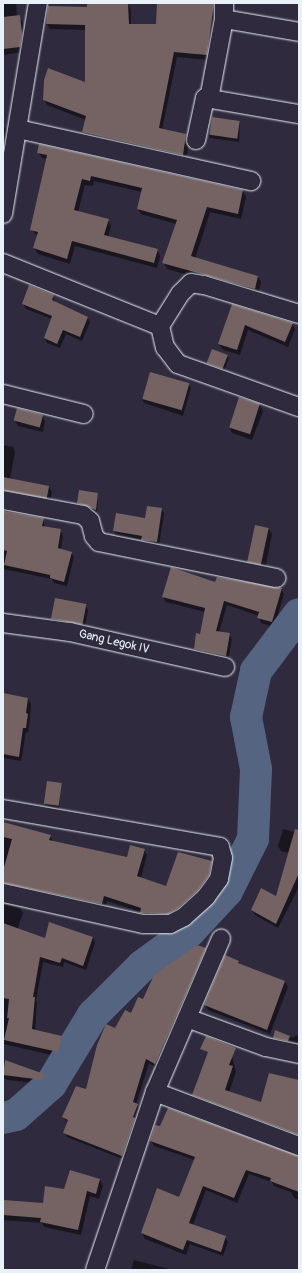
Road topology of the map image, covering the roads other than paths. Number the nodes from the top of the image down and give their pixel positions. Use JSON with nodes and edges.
{"nodes":[{"id":1,"x":38,"y":3,"type":"edge"},
{"id":2,"x":224,"y":11,"type":"edge"},
{"id":3,"x":299,"y":32,"type":"edge"},
{"id":4,"x":209,"y":99,"type":"junction"},
{"id":5,"x":299,"y":114,"type":"edge"},
{"id":6,"x":18,"y":129,"type":"junction"},
{"id":7,"x":196,"y":140,"type":"dead end"},
{"id":8,"x":9,"y":153,"type":"edge"},
{"id":9,"x":251,"y":181,"type":"dead end"},
{"id":10,"x":3,"y":214,"type":"edge"},
{"id":11,"x":3,"y":263,"type":"edge"},
{"id":12,"x":299,"y":314,"type":"edge"},
{"id":13,"x":160,"y":326,"type":"junction"},
{"id":14,"x":3,"y":394,"type":"edge"},
{"id":15,"x":299,"y":407,"type":"edge"},
{"id":16,"x":84,"y":414,"type":"dead end"},
{"id":17,"x":3,"y":500,"type":"edge"},
{"id":18,"x":276,"y":578,"type":"dead end"},
{"id":19,"x":3,"y":623,"type":"edge"},
{"id":20,"x":225,"y":668,"type":"dead end"},
{"id":21,"x":3,"y":809,"type":"edge"},
{"id":22,"x":3,"y":893,"type":"edge"},
{"id":23,"x":221,"y":939,"type":"dead end"},
{"id":24,"x":187,"y":1018,"type":"junction"},
{"id":25,"x":299,"y":1054,"type":"edge"},
{"id":26,"x":155,"y":1092,"type":"junction"},
{"id":27,"x":299,"y":1146,"type":"edge"},
{"id":28,"x":95,"y":1270,"type":"edge"}],
"edges":[{"from":1,"to":6,"type":"street"},
{"from":2,"to":3,"type":"street"},
{"from":2,"to":4,"type":"street"},
{"from":4,"to":5,"type":"street"},
{"from":4,"to":7,"type":"street"},
{"from":6,"to":8,"type":"street"},
{"from":6,"to":9,"type":"street"},
{"from":8,"to":10,"type":"street"},
{"from":11,"to":13,"type":"street"},
{"from":12,"to":13,"type":"street"},
{"from":13,"to":15,"type":"street"},
{"from":14,"to":16,"type":"street"},
{"from":17,"to":18,"type":"street"},
{"from":19,"to":20,"type":"street","name":"Gang Legok IV"},
{"from":21,"to":22,"type":"street"},
{"from":23,"to":24,"type":"street"},
{"from":24,"to":25,"type":"street"},
{"from":24,"to":26,"type":"street"},
{"from":26,"to":27,"type":"street"},
{"from":26,"to":28,"type":"street"}]}
